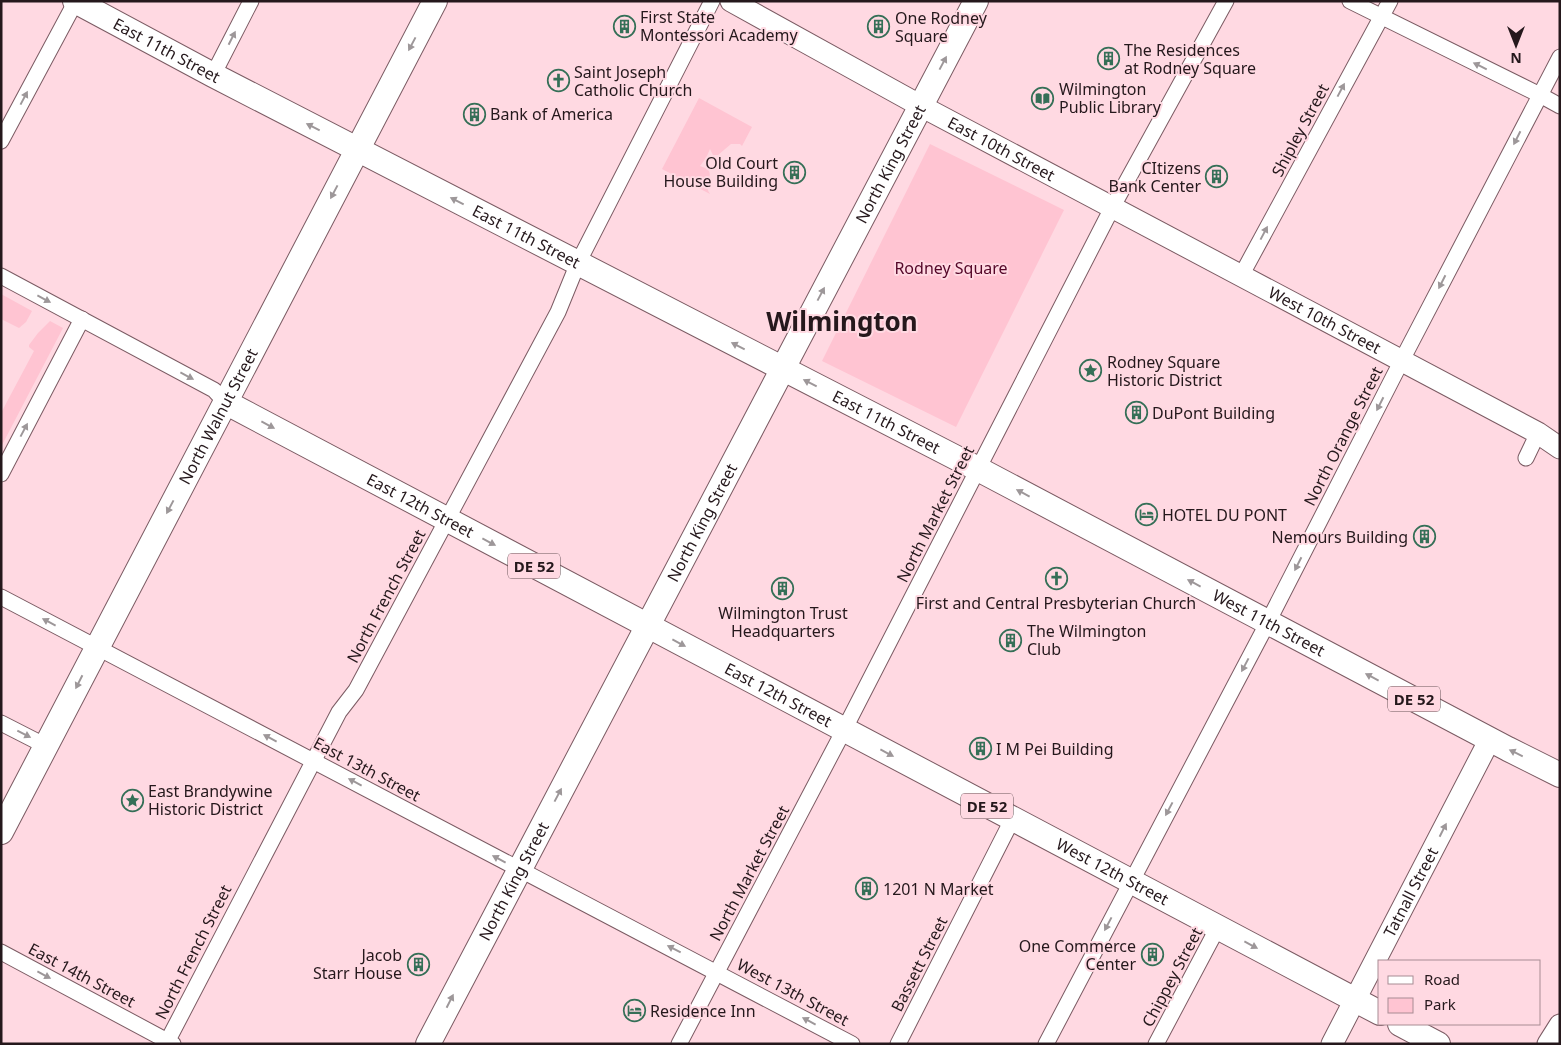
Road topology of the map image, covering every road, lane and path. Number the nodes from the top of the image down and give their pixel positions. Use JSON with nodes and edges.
{"nodes":[{"id":1,"x":75,"y":1,"type":"edge"},
{"id":2,"x":251,"y":1,"type":"edge"},
{"id":3,"x":435,"y":1,"type":"edge"},
{"id":4,"x":712,"y":1,"type":"edge"},
{"id":5,"x":732,"y":1,"type":"edge"},
{"id":6,"x":976,"y":1,"type":"edge"},
{"id":7,"x":1226,"y":1,"type":"edge"},
{"id":8,"x":1350,"y":1,"type":"edge"},
{"id":9,"x":1390,"y":1,"type":"edge"},
{"id":10,"x":1381,"y":17,"type":"junction"},
{"id":11,"x":1560,"y":57,"type":"edge"},
{"id":12,"x":213,"y":75,"type":"junction"},
{"id":13,"x":1540,"y":94,"type":"junction"},
{"id":14,"x":920,"y":106,"type":"junction"},
{"id":15,"x":1560,"y":106,"type":"edge"},
{"id":16,"x":1,"y":141,"type":"edge"},
{"id":17,"x":357,"y":149,"type":"junction"},
{"id":18,"x":1112,"y":208,"type":"junction"},
{"id":19,"x":578,"y":263,"type":"junction"},
{"id":20,"x":1,"y":276,"type":"edge"},
{"id":21,"x":1241,"y":276,"type":"junction"},
{"id":22,"x":82,"y":319,"type":"junction"},
{"id":23,"x":1402,"y":360,"type":"junction"},
{"id":24,"x":782,"y":368,"type":"junction"},
{"id":25,"x":225,"y":402,"type":"junction"},
{"id":26,"x":1538,"y":433,"type":"junction"},
{"id":27,"x":1560,"y":448,"type":"edge"},
{"id":28,"x":1526,"y":458,"type":"dead end"},
{"id":29,"x":978,"y":469,"type":"junction"},
{"id":30,"x":1,"y":474,"type":"edge"},
{"id":31,"x":446,"y":520,"type":"junction"},
{"id":32,"x":1,"y":596,"type":"edge"},
{"id":33,"x":1268,"y":622,"type":"junction"},
{"id":34,"x":647,"y":626,"type":"junction"},
{"id":35,"x":97,"y":647,"type":"junction"},
{"id":36,"x":1,"y":723,"type":"edge"},
{"id":37,"x":844,"y":730,"type":"junction"},
{"id":38,"x":1490,"y":739,"type":"junction"},
{"id":39,"x":46,"y":746,"type":"junction"},
{"id":40,"x":314,"y":761,"type":"junction"},
{"id":41,"x":1560,"y":774,"type":"edge"},
{"id":42,"x":1012,"y":820,"type":"junction"},
{"id":43,"x":1,"y":832,"type":"edge"},
{"id":44,"x":518,"y":869,"type":"junction"},
{"id":45,"x":1131,"y":881,"type":"junction"},
{"id":46,"x":1218,"y":927,"type":"junction"},
{"id":47,"x":1,"y":952,"type":"edge"},
{"id":48,"x":718,"y":972,"type":"junction"},
{"id":49,"x":1355,"y":1000,"type":"junction"},
{"id":50,"x":1378,"y":1012,"type":"edge"},
{"id":51,"x":1560,"y":1024,"type":"edge"},
{"id":52,"x":1402,"y":1025,"type":"edge"},
{"id":53,"x":169,"y":1043,"type":"edge"},
{"id":54,"x":428,"y":1044,"type":"edge"},
{"id":55,"x":679,"y":1044,"type":"edge"},
{"id":56,"x":852,"y":1044,"type":"edge"},
{"id":57,"x":898,"y":1044,"type":"edge"},
{"id":58,"x":1046,"y":1044,"type":"edge"},
{"id":59,"x":1156,"y":1044,"type":"edge"},
{"id":60,"x":1332,"y":1044,"type":"edge"},
{"id":61,"x":1438,"y":1044,"type":"edge"},
{"id":62,"x":1548,"y":1044,"type":"edge"}],
"edges":[{"from":1,"to":12,"type":"main road","name":"East 11th Street"},
{"from":16,"to":1,"type":"street","one_way":true},
{"from":12,"to":2,"type":"street","one_way":true},
{"from":3,"to":17,"type":"main road","name":"North Walnut Street","one_way":true},
{"from":4,"to":19,"type":"street","name":"North French Street"},
{"from":5,"to":14,"type":"main road","name":"East 10th Street"},
{"from":14,"to":6,"type":"main road","name":"North King Street","one_way":true},
{"from":7,"to":18,"type":"street","name":"North Market Street"},
{"from":8,"to":10,"type":"street"},
{"from":9,"to":10,"type":"street","name":"Shipley Street"},
{"from":13,"to":10,"type":"street","one_way":true},
{"from":21,"to":10,"type":"street","name":"Shipley Street","one_way":true},
{"from":11,"to":13,"type":"street","name":"North Orange Street"},
{"from":17,"to":12,"type":"main road","name":"East 11th Street","one_way":true},
{"from":13,"to":15,"type":"street"},
{"from":13,"to":23,"type":"street","name":"North Orange Street","one_way":true},
{"from":14,"to":18,"type":"main road","name":"East 10th Street"},
{"from":24,"to":14,"type":"main road","name":"North King Street","one_way":true},
{"from":19,"to":17,"type":"main road","name":"East 11th Street","number":"DE 52","one_way":true},
{"from":17,"to":25,"type":"main road","name":"North Walnut Street","one_way":true},
{"from":18,"to":21,"type":"main road","name":"West 10th Street"},
{"from":18,"to":29,"type":"street","name":"North Market Street"},
{"from":24,"to":19,"type":"main road","name":"East 11th Street","number":"DE 52","one_way":true},
{"from":19,"to":31,"type":"street","name":"North French Street"},
{"from":20,"to":22,"type":"street","name":"East 12th Street","one_way":true},
{"from":21,"to":23,"type":"main road","name":"West 10th Street"},
{"from":22,"to":25,"type":"street","name":"East 12th Street","one_way":true},
{"from":30,"to":22,"type":"street","one_way":true},
{"from":23,"to":26,"type":"main road","name":"West 10th Street"},
{"from":23,"to":33,"type":"street","name":"North Orange Street","one_way":true},
{"from":29,"to":24,"type":"main road","name":"East 11th Street","number":"DE 52","one_way":true},
{"from":24,"to":34,"type":"main road","name":"North King Street"},
{"from":25,"to":31,"type":"main road","name":"East 12th Street","number":"DE 52","one_way":true},
{"from":25,"to":35,"type":"main road","name":"North Walnut Street","one_way":true},
{"from":26,"to":27,"type":"main road","name":"West 10th Street"},
{"from":26,"to":28,"type":"street"},
{"from":33,"to":29,"type":"main road","name":"West 11th Street","number":"DE 52","one_way":true},
{"from":29,"to":37,"type":"street","name":"North Market Street"},
{"from":31,"to":34,"type":"main road","name":"East 12th Street","number":"DE 52","one_way":true},
{"from":31,"to":40,"type":"street","name":"North French Street"},
{"from":35,"to":32,"type":"street","name":"East 13th Street","one_way":true},
{"from":38,"to":33,"type":"main road","name":"West 11th Street","number":"DE 52","one_way":true},
{"from":33,"to":45,"type":"street","name":"North Orange Street","one_way":true},
{"from":34,"to":37,"type":"main road","name":"East 12th Street","number":"DE 52","one_way":true},
{"from":44,"to":34,"type":"main road","name":"North King Street","one_way":true},
{"from":35,"to":39,"type":"main road","name":"North Walnut Street","one_way":true},
{"from":40,"to":35,"type":"street","name":"East 13th Street","one_way":true},
{"from":36,"to":39,"type":"street","one_way":true},
{"from":37,"to":42,"type":"main road","name":"West 12th Street","number":"DE 52","one_way":true},
{"from":37,"to":48,"type":"street","name":"North Market Street"},
{"from":41,"to":38,"type":"main road","name":"West 11th Street","number":"DE 52","one_way":true},
{"from":49,"to":38,"type":"main road","name":"Tatnall Street","one_way":true},
{"from":39,"to":43,"type":"main road","name":"North Walnut Street"},
{"from":44,"to":40,"type":"street","name":"East 13th Street","one_way":true},
{"from":40,"to":53,"type":"street","name":"North French Street"},
{"from":42,"to":45,"type":"main road","name":"West 12th Street","number":"DE 52"},
{"from":42,"to":57,"type":"street","name":"Bassett Street"},
{"from":48,"to":44,"type":"street","name":"East 13th Street","one_way":true},
{"from":54,"to":44,"type":"main road","name":"North King Street","one_way":true},
{"from":45,"to":46,"type":"main road","name":"West 12th Street","number":"DE 52"},
{"from":45,"to":58,"type":"street","name":"North Orange Street","one_way":true},
{"from":46,"to":49,"type":"main road","name":"West 12th Street","number":"DE 52","one_way":true},
{"from":46,"to":59,"type":"street","name":"Chippey Street"},
{"from":47,"to":53,"type":"street","name":"East 14th Street","one_way":true},
{"from":48,"to":55,"type":"street","name":"North Market Street"},
{"from":56,"to":48,"type":"street","name":"West 13th Street","one_way":true},
{"from":49,"to":50,"type":"main road","name":"West 12th Street","number":"DE 52"},
{"from":49,"to":60,"type":"main road","name":"Tatnall Street"},
{"from":51,"to":62,"type":"main road"},
{"from":52,"to":61,"type":"main road"}]}
